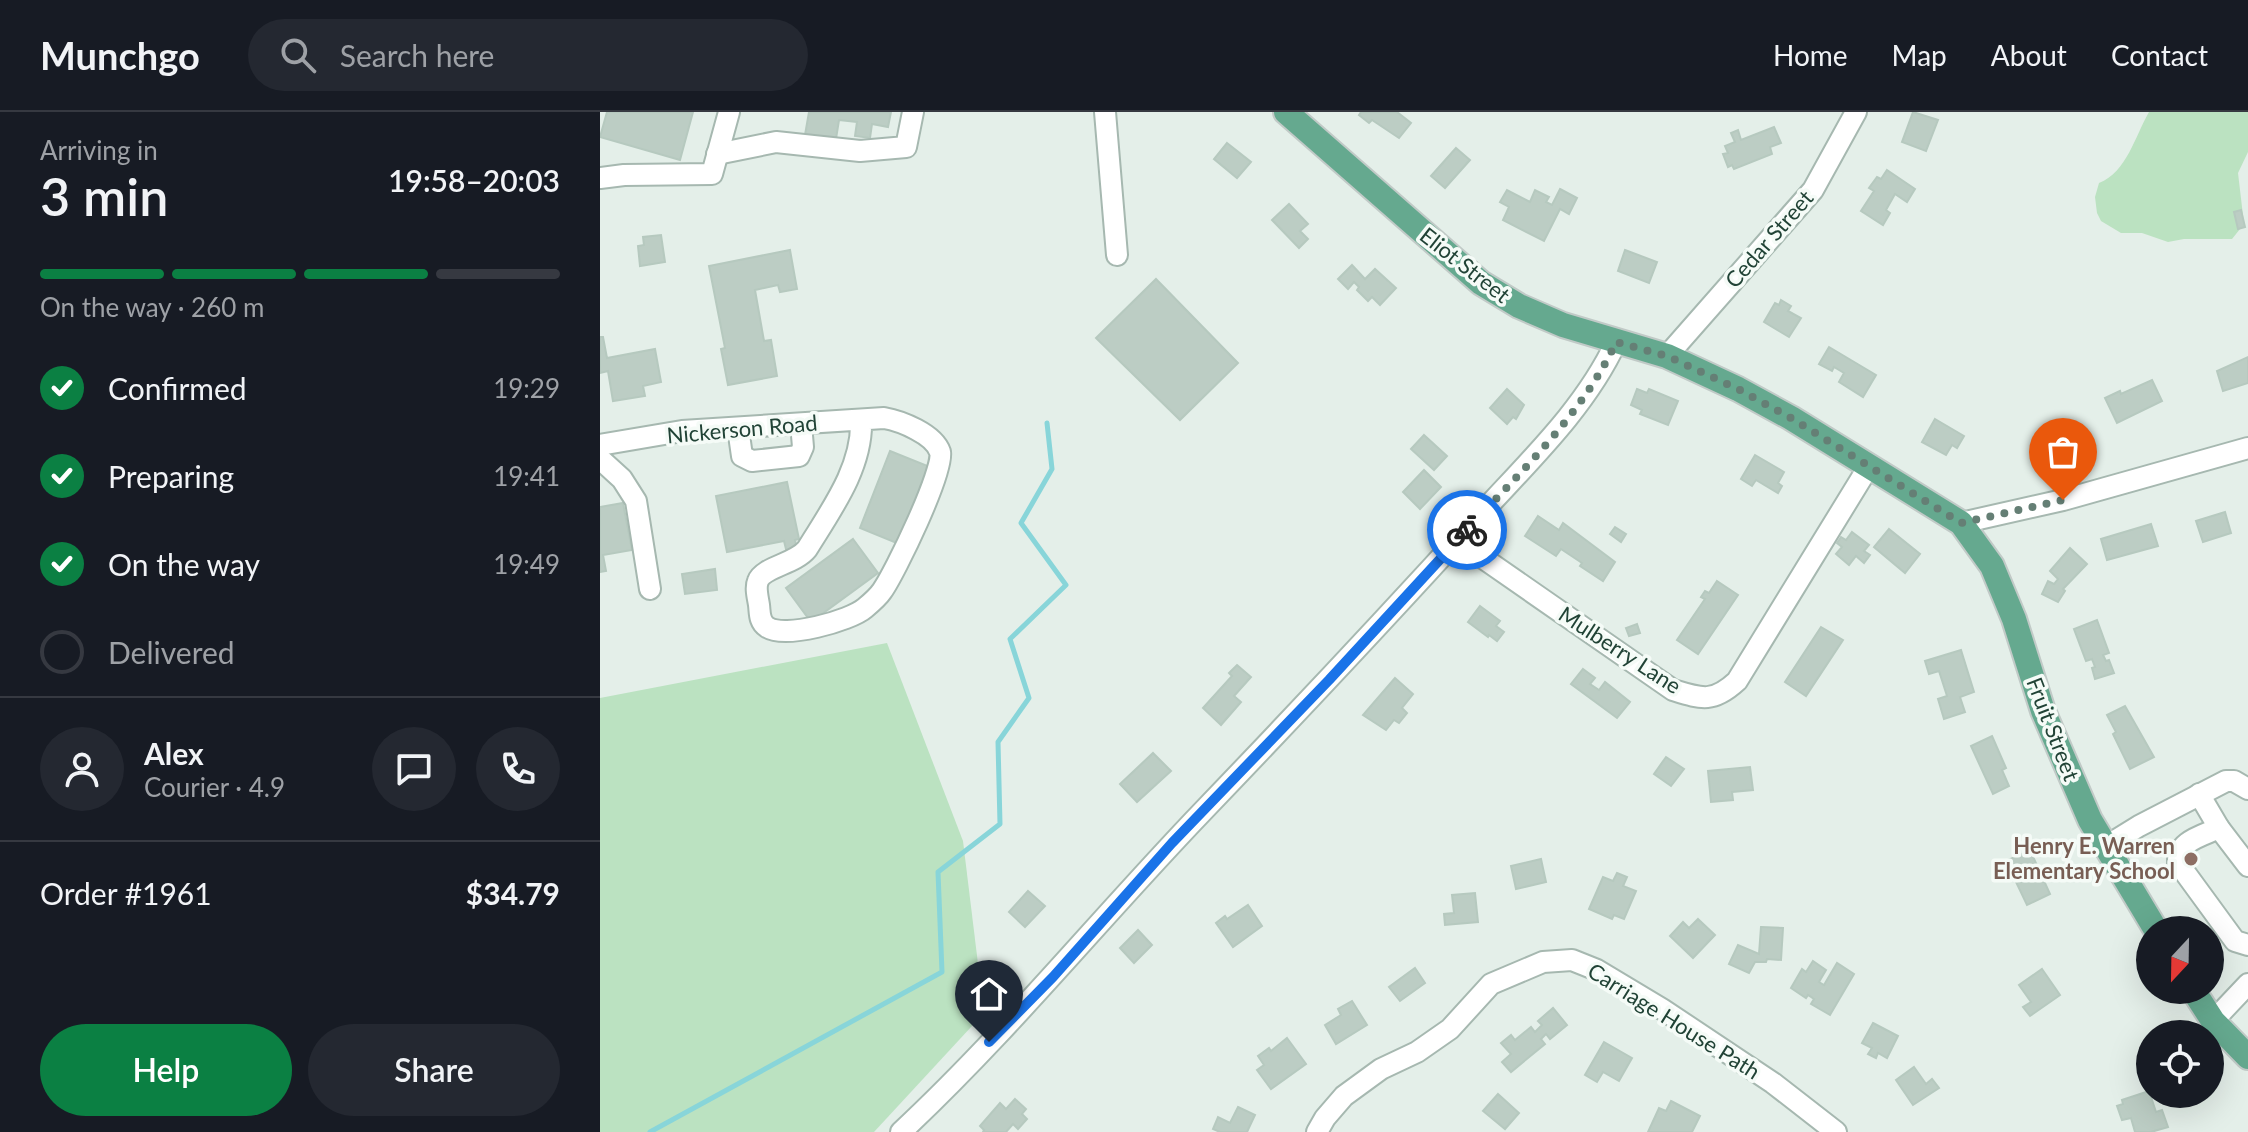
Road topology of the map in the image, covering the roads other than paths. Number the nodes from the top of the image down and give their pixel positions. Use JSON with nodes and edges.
{"nodes":[{"id":1,"x":729,"y":112,"type":"edge"},
{"id":2,"x":913,"y":112,"type":"edge"},
{"id":3,"x":1105,"y":112,"type":"edge"},
{"id":4,"x":1286,"y":112,"type":"edge"},
{"id":5,"x":1856,"y":112,"type":"edge"},
{"id":6,"x":717,"y":154,"type":"junction"},
{"id":7,"x":600,"y":178,"type":"edge"},
{"id":8,"x":1117,"y":255,"type":"dead end"},
{"id":9,"x":1616,"y":342,"type":"junction"},
{"id":10,"x":1667,"y":356,"type":"junction"},
{"id":11,"x":861,"y":420,"type":"junction"},
{"id":12,"x":801,"y":424,"type":"junction"},
{"id":13,"x":738,"y":428,"type":"junction"},
{"id":14,"x":600,"y":445,"type":"edge"},
{"id":15,"x":2248,"y":448,"type":"edge"},
{"id":16,"x":600,"y":459,"type":"edge"},
{"id":17,"x":1869,"y":466,"type":"junction"},
{"id":18,"x":1961,"y":523,"type":"junction"},
{"id":19,"x":1457,"y":540,"type":"junction"},
{"id":20,"x":650,"y":589,"type":"dead end"},
{"id":21,"x":2248,"y":789,"type":"edge"},
{"id":22,"x":2199,"y":794,"type":"junction"},
{"id":23,"x":2219,"y":828,"type":"junction"},
{"id":24,"x":2105,"y":847,"type":"junction"},
{"id":25,"x":2248,"y":866,"type":"edge"},
{"id":26,"x":2147,"y":916,"type":"edge"},
{"id":27,"x":2248,"y":945,"type":"edge"},
{"id":28,"x":2248,"y":984,"type":"edge"},
{"id":29,"x":2214,"y":1020,"type":"edge"},
{"id":30,"x":2224,"y":1032,"type":"edge"},
{"id":31,"x":2248,"y":1057,"type":"edge"},
{"id":32,"x":901,"y":1132,"type":"edge"},
{"id":33,"x":1317,"y":1132,"type":"edge"},
{"id":34,"x":1836,"y":1132,"type":"edge"}],
"edges":[{"from":1,"to":6,"type":"street"},
{"from":2,"to":6,"type":"street"},
{"from":3,"to":8,"type":"street"},
{"from":4,"to":9,"type":"main road","name":"Eliot Street"},
{"from":5,"to":10,"type":"street","name":"Cedar Street"},
{"from":6,"to":7,"type":"street"},
{"from":9,"to":10,"type":"main road","name":"Eliot Street"},
{"from":9,"to":19,"type":"street"},
{"from":10,"to":17,"type":"main road","name":"Eliot Street"},
{"from":11,"to":11,"type":"street","name":"Nickerson Road"},
{"from":11,"to":12,"type":"street","name":"Nickerson Road"},
{"from":12,"to":13,"type":"street","name":"Nickerson Road"},
{"from":12,"to":13,"type":"street"},
{"from":13,"to":14,"type":"street","name":"Nickerson Road"},
{"from":15,"to":18,"type":"street"},
{"from":16,"to":20,"type":"street"},
{"from":17,"to":18,"type":"main road","name":"Eliot Street"},
{"from":17,"to":19,"type":"street","name":"Mulberry Lane"},
{"from":18,"to":24,"type":"main road","name":"Fruit Street"},
{"from":19,"to":32,"type":"street"},
{"from":21,"to":22,"type":"street"},
{"from":22,"to":23,"type":"street"},
{"from":22,"to":24,"type":"street"},
{"from":23,"to":25,"type":"street"},
{"from":23,"to":27,"type":"street"},
{"from":24,"to":26,"type":"main road","name":"Fruit Street"},
{"from":28,"to":29,"type":"street"},
{"from":30,"to":31,"type":"main road"},
{"from":33,"to":34,"type":"street","name":"Carriage House Path"}]}
